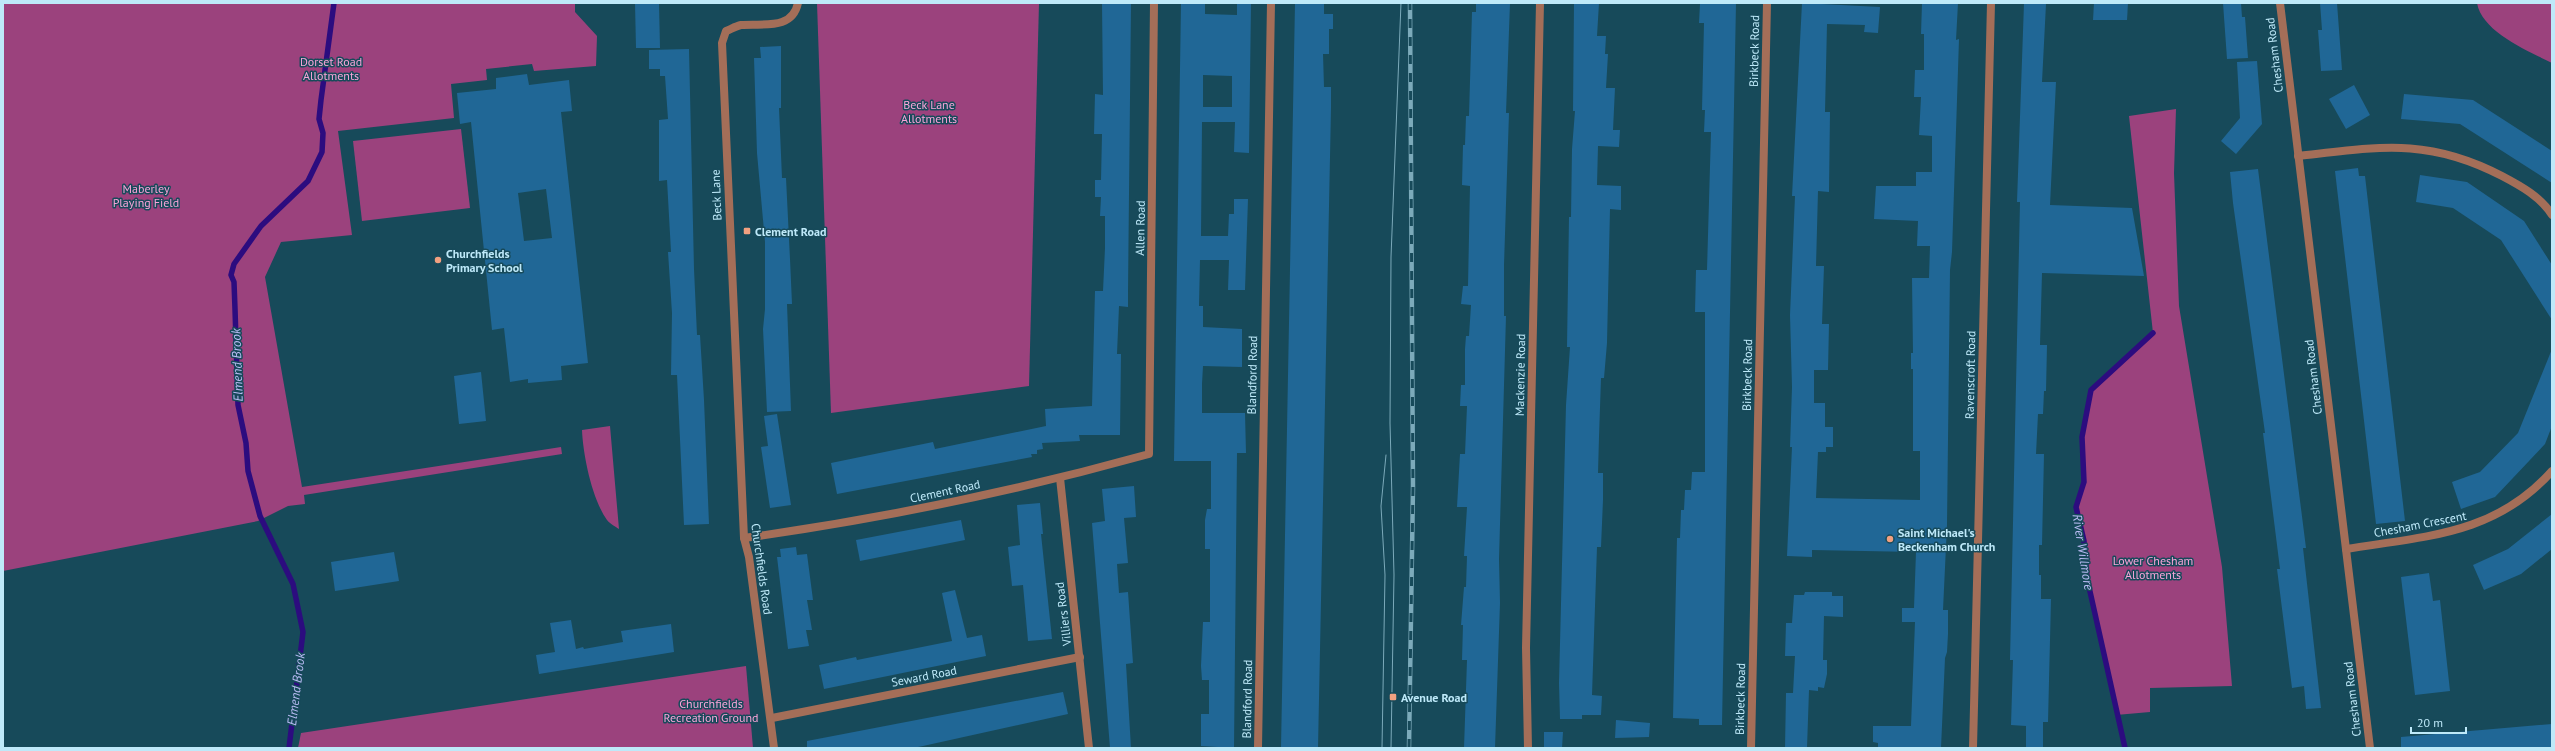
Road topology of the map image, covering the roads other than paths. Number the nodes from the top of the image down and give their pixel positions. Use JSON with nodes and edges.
{"nodes":[{"id":1,"x":798,"y":3,"type":"edge"},
{"id":2,"x":1154,"y":3,"type":"edge"},
{"id":3,"x":1271,"y":3,"type":"edge"},
{"id":4,"x":1540,"y":3,"type":"edge"},
{"id":5,"x":1768,"y":3,"type":"edge"},
{"id":6,"x":1991,"y":3,"type":"edge"},
{"id":7,"x":2280,"y":3,"type":"edge"},
{"id":8,"x":2298,"y":156,"type":"junction"},
{"id":9,"x":2552,"y":215,"type":"edge"},
{"id":10,"x":734,"y":346,"type":"joint"},
{"id":11,"x":1149,"y":454,"type":"joint"},
{"id":12,"x":2552,"y":471,"type":"edge"},
{"id":13,"x":1060,"y":478,"type":"junction"},
{"id":14,"x":744,"y":538,"type":"junction"},
{"id":15,"x":2346,"y":549,"type":"junction"},
{"id":16,"x":1080,"y":657,"type":"junction"},
{"id":17,"x":772,"y":718,"type":"junction"},
{"id":18,"x":774,"y":748,"type":"edge"},
{"id":19,"x":1089,"y":748,"type":"edge"},
{"id":20,"x":1258,"y":748,"type":"edge"},
{"id":21,"x":1528,"y":748,"type":"edge"},
{"id":22,"x":1751,"y":748,"type":"edge"},
{"id":23,"x":1973,"y":748,"type":"edge"},
{"id":24,"x":2370,"y":748,"type":"edge"}],
"edges":[{"from":1,"to":10,"type":"street","name":"Beck Lane"},
{"from":2,"to":11,"type":"street","name":"Allen Road"},
{"from":3,"to":20,"type":"street","name":"Blandford Road"},
{"from":4,"to":21,"type":"street","name":"Mackenzie Road"},
{"from":5,"to":22,"type":"street","name":"Birkbeck Road"},
{"from":6,"to":23,"type":"street","name":"Ravenscroft Road"},
{"from":7,"to":8,"type":"street","name":"Chesham Road"},
{"from":8,"to":9,"type":"street"},
{"from":8,"to":15,"type":"street","name":"Chesham Road"},
{"from":10,"to":14,"type":"street","name":"Churchfields Road"},
{"from":11,"to":13,"type":"street","name":"Clement Road"},
{"from":12,"to":15,"type":"street","name":"Chesham Crescent"},
{"from":13,"to":14,"type":"street","name":"Clement Road"},
{"from":13,"to":16,"type":"street","name":"Villiers Road"},
{"from":14,"to":17,"type":"street","name":"Churchfields Road"},
{"from":15,"to":24,"type":"street","name":"Chesham Road"},
{"from":16,"to":17,"type":"street","name":"Seward Road"},
{"from":16,"to":19,"type":"street","name":"Villiers Road"},
{"from":17,"to":18,"type":"street","name":"Churchfields Road"}]}
